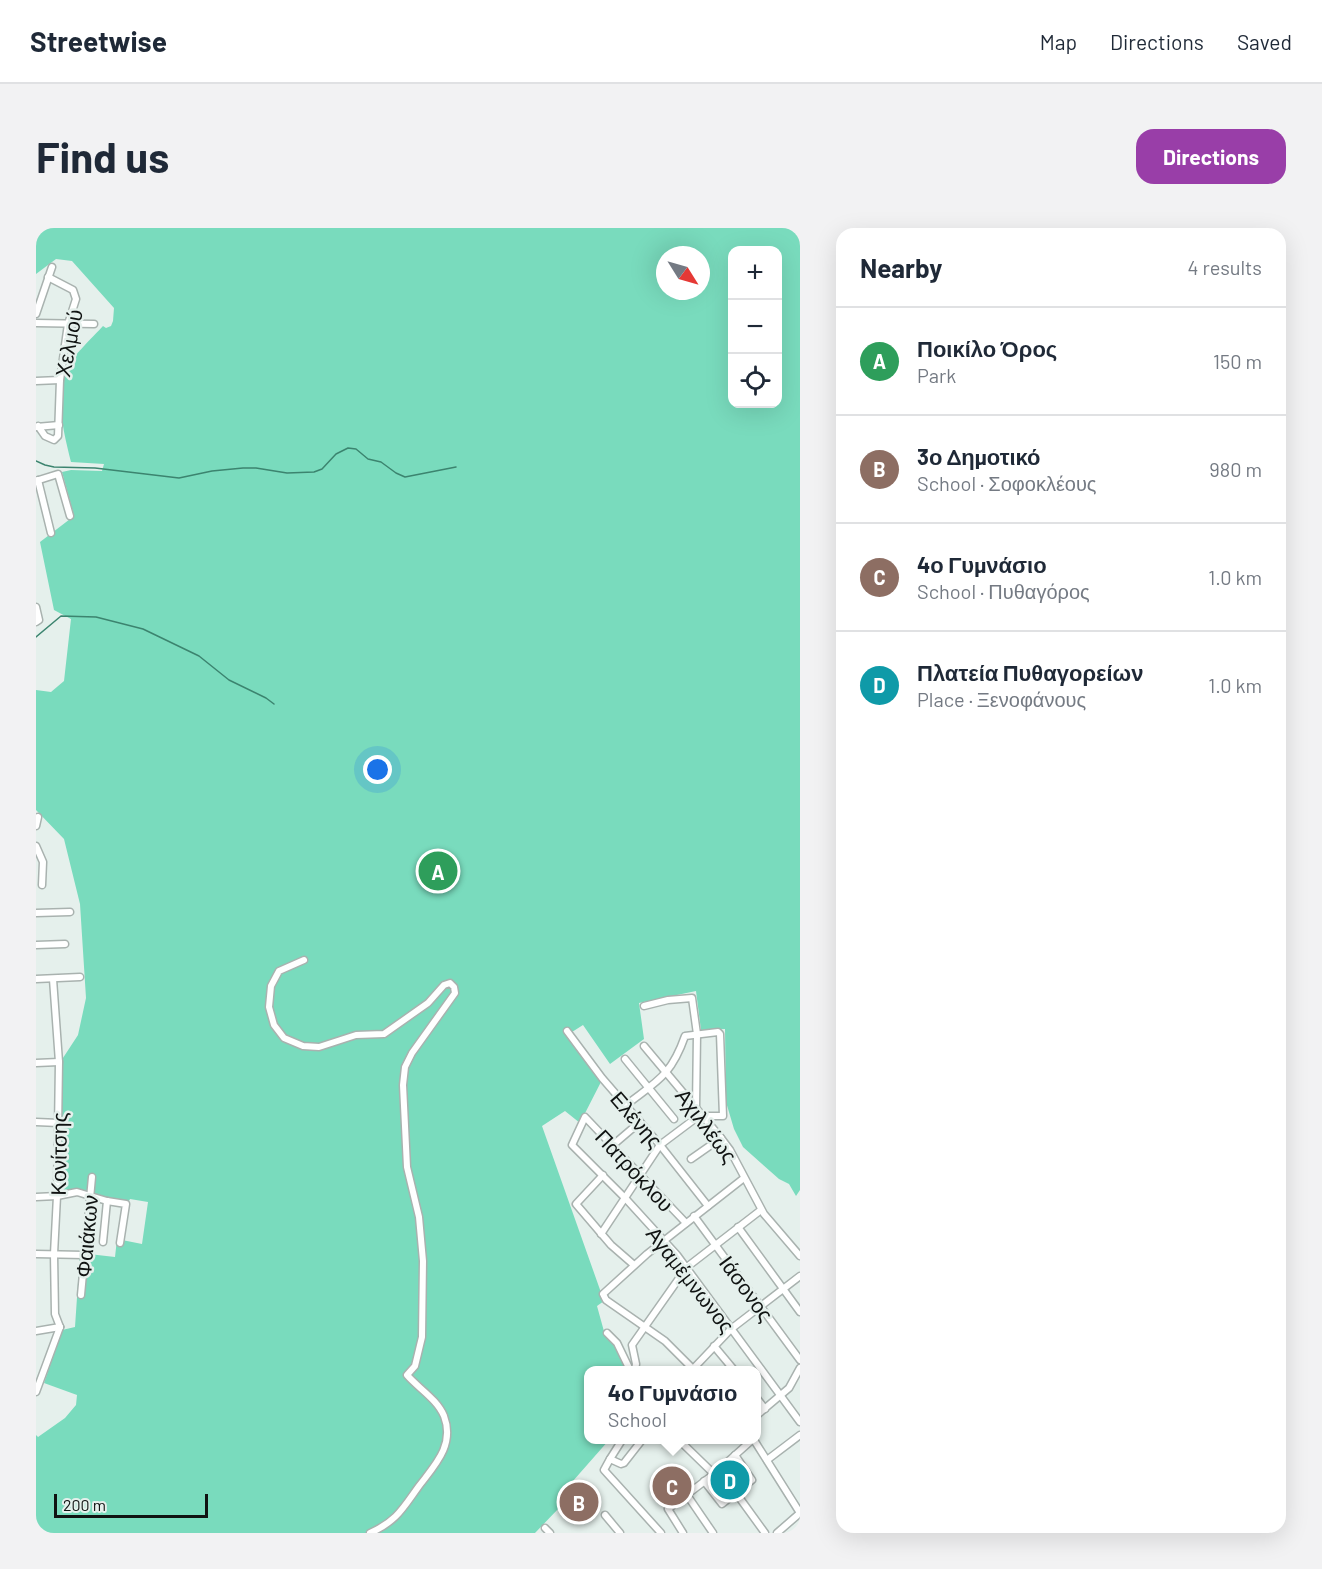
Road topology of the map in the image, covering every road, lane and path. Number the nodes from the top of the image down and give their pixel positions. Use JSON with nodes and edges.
{"nodes":[{"id":1,"x":52,"y":267,"type":"dead end"},
{"id":2,"x":48,"y":278,"type":"junction"},
{"id":3,"x":36,"y":314,"type":"edge"},
{"id":4,"x":36,"y":323,"type":"edge"},
{"id":5,"x":68,"y":324,"type":"junction"},
{"id":6,"x":94,"y":324,"type":"dead end"},
{"id":7,"x":60,"y":380,"type":"junction"},
{"id":8,"x":36,"y":381,"type":"edge"},
{"id":9,"x":59,"y":425,"type":"junction"},
{"id":10,"x":37,"y":426,"type":"edge"},
{"id":11,"x":37,"y":480,"type":"edge"},
{"id":12,"x":70,"y":516,"type":"dead end"},
{"id":13,"x":51,"y":533,"type":"dead end"},
{"id":14,"x":36,"y":607,"type":"edge"},
{"id":15,"x":36,"y":622,"type":"edge"},
{"id":16,"x":38,"y":817,"type":"dead end"},
{"id":17,"x":36,"y":826,"type":"edge"},
{"id":18,"x":36,"y":846,"type":"edge"},
{"id":19,"x":42,"y":885,"type":"dead end"},
{"id":20,"x":70,"y":912,"type":"dead end"},
{"id":21,"x":36,"y":913,"type":"edge"},
{"id":22,"x":64,"y":944,"type":"dead end"},
{"id":23,"x":36,"y":945,"type":"edge"},
{"id":24,"x":304,"y":960,"type":"dead end"},
{"id":25,"x":80,"y":977,"type":"dead end"},
{"id":26,"x":36,"y":979,"type":"edge"},
{"id":27,"x":53,"y":979,"type":"junction"},
{"id":28,"x":645,"y":1006,"type":"dead end"},
{"id":29,"x":567,"y":1031,"type":"dead end"},
{"id":30,"x":697,"y":1034,"type":"junction"},
{"id":31,"x":644,"y":1046,"type":"dead end"},
{"id":32,"x":625,"y":1059,"type":"dead end"},
{"id":33,"x":59,"y":1062,"type":"junction"},
{"id":34,"x":36,"y":1063,"type":"edge"},
{"id":35,"x":667,"y":1073,"type":"junction"},
{"id":36,"x":648,"y":1088,"type":"junction"},
{"id":37,"x":626,"y":1105,"type":"junction"},
{"id":38,"x":696,"y":1109,"type":"junction"},
{"id":39,"x":702,"y":1116,"type":"junction"},
{"id":40,"x":585,"y":1117,"type":"joint"},
{"id":41,"x":674,"y":1119,"type":"dead end"},
{"id":42,"x":36,"y":1122,"type":"edge"},
{"id":43,"x":640,"y":1122,"type":"junction"},
{"id":44,"x":58,"y":1123,"type":"junction"},
{"id":45,"x":721,"y":1138,"type":"junction"},
{"id":46,"x":613,"y":1145,"type":"junction"},
{"id":47,"x":660,"y":1145,"type":"junction"},
{"id":48,"x":691,"y":1159,"type":"dead end"},
{"id":49,"x":641,"y":1175,"type":"junction"},
{"id":50,"x":603,"y":1176,"type":"junction"},
{"id":51,"x":92,"y":1177,"type":"dead end"},
{"id":52,"x":744,"y":1178,"type":"junction"},
{"id":53,"x":57,"y":1196,"type":"junction"},
{"id":54,"x":90,"y":1196,"type":"junction"},
{"id":55,"x":36,"y":1197,"type":"edge"},
{"id":56,"x":624,"y":1197,"type":"junction"},
{"id":57,"x":107,"y":1201,"type":"junction"},
{"id":58,"x":708,"y":1206,"type":"junction"},
{"id":59,"x":761,"y":1210,"type":"junction"},
{"id":60,"x":694,"y":1216,"type":"junction"},
{"id":61,"x":686,"y":1223,"type":"junction"},
{"id":62,"x":738,"y":1227,"type":"junction"},
{"id":63,"x":600,"y":1234,"type":"junction"},
{"id":64,"x":664,"y":1240,"type":"junction"},
{"id":65,"x":103,"y":1242,"type":"dead end"},
{"id":66,"x":120,"y":1243,"type":"dead end"},
{"id":67,"x":716,"y":1244,"type":"junction"},
{"id":68,"x":36,"y":1254,"type":"edge"},
{"id":69,"x":54,"y":1254,"type":"junction"},
{"id":70,"x":84,"y":1255,"type":"junction"},
{"id":71,"x":800,"y":1256,"type":"edge"},
{"id":72,"x":634,"y":1265,"type":"junction"},
{"id":73,"x":687,"y":1267,"type":"junction"},
{"id":74,"x":800,"y":1276,"type":"edge"},
{"id":75,"x":785,"y":1290,"type":"junction"},
{"id":76,"x":81,"y":1295,"type":"dead end"},
{"id":77,"x":761,"y":1307,"type":"junction"},
{"id":78,"x":800,"y":1312,"type":"edge"},
{"id":79,"x":60,"y":1327,"type":"junction"},
{"id":80,"x":645,"y":1327,"type":"junction"},
{"id":81,"x":731,"y":1329,"type":"junction"},
{"id":82,"x":36,"y":1331,"type":"edge"},
{"id":83,"x":607,"y":1333,"type":"dead end"},
{"id":84,"x":714,"y":1346,"type":"junction"},
{"id":85,"x":800,"y":1360,"type":"edge"},
{"id":86,"x":628,"y":1366,"type":"edge"},
{"id":87,"x":636,"y":1366,"type":"edge"},
{"id":88,"x":689,"y":1366,"type":"edge"},
{"id":89,"x":696,"y":1366,"type":"edge"},
{"id":90,"x":730,"y":1366,"type":"edge"},
{"id":91,"x":759,"y":1366,"type":"edge"},
{"id":92,"x":800,"y":1368,"type":"edge"},
{"id":93,"x":761,"y":1369,"type":"edge"},
{"id":94,"x":36,"y":1392,"type":"edge"},
{"id":95,"x":781,"y":1396,"type":"junction"},
{"id":96,"x":761,"y":1404,"type":"edge"},
{"id":97,"x":765,"y":1409,"type":"junction"},
{"id":98,"x":761,"y":1412,"type":"edge"},
{"id":99,"x":800,"y":1422,"type":"edge"},
{"id":100,"x":800,"y":1435,"type":"edge"},
{"id":101,"x":619,"y":1444,"type":"edge"},
{"id":102,"x":639,"y":1444,"type":"edge"},
{"id":103,"x":683,"y":1444,"type":"edge"},
{"id":104,"x":748,"y":1444,"type":"edge"},
{"id":105,"x":756,"y":1444,"type":"edge"},
{"id":106,"x":735,"y":1455,"type":"junction"},
{"id":107,"x":610,"y":1459,"type":"junction"},
{"id":108,"x":768,"y":1460,"type":"junction"},
{"id":109,"x":714,"y":1474,"type":"junction"},
{"id":110,"x":704,"y":1481,"type":"junction"},
{"id":111,"x":736,"y":1493,"type":"junction"},
{"id":112,"x":687,"y":1495,"type":"junction"},
{"id":113,"x":800,"y":1513,"type":"edge"},
{"id":114,"x":605,"y":1515,"type":"dead end"},
{"id":115,"x":658,"y":1532,"type":"edge"},
{"id":116,"x":370,"y":1533,"type":"edge"},
{"id":117,"x":620,"y":1533,"type":"edge"},
{"id":118,"x":683,"y":1533,"type":"edge"},
{"id":119,"x":713,"y":1533,"type":"edge"},
{"id":120,"x":765,"y":1533,"type":"edge"},
{"id":121,"x":777,"y":1533,"type":"edge"}],
"edges":[{"from":1,"to":2,"type":"street"},
{"from":2,"to":3,"type":"street"},
{"from":2,"to":5,"type":"street","name":"Χελμού"},
{"from":4,"to":5,"type":"street"},
{"from":5,"to":6,"type":"street"},
{"from":5,"to":7,"type":"street","name":"Χελμού"},
{"from":7,"to":8,"type":"street"},
{"from":7,"to":9,"type":"street","name":"Χελμού"},
{"from":9,"to":10,"type":"street"},
{"from":9,"to":10,"type":"street"},
{"from":11,"to":12,"type":"street"},
{"from":11,"to":13,"type":"street"},
{"from":14,"to":15,"type":"street"},
{"from":16,"to":17,"type":"street"},
{"from":18,"to":19,"type":"street"},
{"from":20,"to":21,"type":"street"},
{"from":22,"to":23,"type":"street"},
{"from":24,"to":116,"type":"street"},
{"from":25,"to":27,"type":"street"},
{"from":26,"to":27,"type":"street"},
{"from":27,"to":33,"type":"street","name":"Κονίτσης"},
{"from":28,"to":30,"type":"street"},
{"from":29,"to":37,"type":"street","name":"Ελένης"},
{"from":30,"to":35,"type":"street"},
{"from":30,"to":38,"type":"street"},
{"from":30,"to":39,"type":"street"},
{"from":31,"to":35,"type":"street","name":"Αχιλλέως"},
{"from":32,"to":36,"type":"street"},
{"from":33,"to":34,"type":"street"},
{"from":33,"to":44,"type":"street","name":"Κονίτσης"},
{"from":35,"to":36,"type":"street"},
{"from":35,"to":38,"type":"street","name":"Αχιλλέως"},
{"from":36,"to":37,"type":"street"},
{"from":36,"to":41,"type":"street"},
{"from":37,"to":43,"type":"street","name":"Ελένης"},
{"from":38,"to":39,"type":"street","name":"Αχιλλέως"},
{"from":39,"to":45,"type":"street","name":"Αχιλλέως"},
{"from":39,"to":47,"type":"street"},
{"from":40,"to":46,"type":"street","name":"Πατρόκλου"},
{"from":40,"to":50,"type":"street","name":"Αγαμέμνωνος"},
{"from":42,"to":44,"type":"street"},
{"from":43,"to":46,"type":"street"},
{"from":43,"to":47,"type":"street","name":"Ελένης"},
{"from":44,"to":53,"type":"street","name":"Κονίτσης"},
{"from":45,"to":48,"type":"street"},
{"from":45,"to":52,"type":"street","name":"Αχιλλέως"},
{"from":46,"to":49,"type":"street","name":"Πατρόκλου"},
{"from":47,"to":49,"type":"street"},
{"from":47,"to":58,"type":"street","name":"Ελένης"},
{"from":49,"to":56,"type":"street"},
{"from":49,"to":61,"type":"street","name":"Πατρόκλου"},
{"from":50,"to":56,"type":"street","name":"Αγαμέμνωνος"},
{"from":50,"to":63,"type":"street"},
{"from":51,"to":54,"type":"street","name":"Φαιάκων"},
{"from":52,"to":58,"type":"street"},
{"from":52,"to":59,"type":"street","name":"Αχιλλέως"},
{"from":53,"to":54,"type":"street"},
{"from":53,"to":55,"type":"street"},
{"from":53,"to":69,"type":"street","name":"Κονίτσης"},
{"from":54,"to":57,"type":"street"},
{"from":54,"to":70,"type":"street","name":"Φαιάκων"},
{"from":56,"to":63,"type":"street"},
{"from":56,"to":64,"type":"street","name":"Αγαμέμνωνος"},
{"from":57,"to":65,"type":"street"},
{"from":57,"to":66,"type":"street"},
{"from":58,"to":60,"type":"street"},
{"from":59,"to":62,"type":"street"},
{"from":59,"to":71,"type":"street","name":"Αχιλλέως"},
{"from":60,"to":61,"type":"street"},
{"from":60,"to":67,"type":"street","name":"Ιάσονος"},
{"from":61,"to":64,"type":"street"},
{"from":62,"to":67,"type":"street"},
{"from":62,"to":75,"type":"street"},
{"from":63,"to":72,"type":"street"},
{"from":64,"to":72,"type":"street"},
{"from":64,"to":73,"type":"street","name":"Αγαμέμνωνος"},
{"from":67,"to":73,"type":"street"},
{"from":67,"to":77,"type":"street","name":"Ιάσονος"},
{"from":68,"to":69,"type":"street"},
{"from":69,"to":70,"type":"street"},
{"from":69,"to":79,"type":"street","name":"Κονίτσης"},
{"from":70,"to":76,"type":"street","name":"Φαιάκων"},
{"from":72,"to":80,"type":"street"},
{"from":73,"to":80,"type":"street"},
{"from":73,"to":81,"type":"street","name":"Αγαμέμνωνος"},
{"from":74,"to":75,"type":"street"},
{"from":75,"to":77,"type":"street"},
{"from":75,"to":78,"type":"street"},
{"from":77,"to":81,"type":"street"},
{"from":77,"to":85,"type":"street","name":"Ιάσονος"},
{"from":79,"to":82,"type":"street"},
{"from":79,"to":94,"type":"street"},
{"from":80,"to":87,"type":"street"},
{"from":80,"to":88,"type":"street"},
{"from":81,"to":84,"type":"street"},
{"from":81,"to":91,"type":"street","name":"Αγαμέμνωνος"},
{"from":83,"to":86,"type":"street"},
{"from":84,"to":89,"type":"street"},
{"from":84,"to":90,"type":"street"},
{"from":92,"to":95,"type":"street"},
{"from":93,"to":95,"type":"street","name":"Αγαμέμνωνος"},
{"from":95,"to":97,"type":"street"},
{"from":95,"to":99,"type":"street","name":"Αγαμέμνωνος"},
{"from":96,"to":97,"type":"street"},
{"from":97,"to":98,"type":"street"},
{"from":100,"to":108,"type":"street"},
{"from":101,"to":107,"type":"street"},
{"from":102,"to":107,"type":"street"},
{"from":103,"to":109,"type":"street"},
{"from":104,"to":106,"type":"street"},
{"from":105,"to":108,"type":"street"},
{"from":106,"to":109,"type":"street"},
{"from":106,"to":111,"type":"street"},
{"from":107,"to":115,"type":"street"},
{"from":108,"to":113,"type":"street"},
{"from":109,"to":110,"type":"street"},
{"from":110,"to":111,"type":"street"},
{"from":110,"to":112,"type":"street"},
{"from":111,"to":120,"type":"street"},
{"from":112,"to":118,"type":"street"},
{"from":112,"to":119,"type":"street"},
{"from":113,"to":121,"type":"street"},
{"from":114,"to":117,"type":"street"}]}
